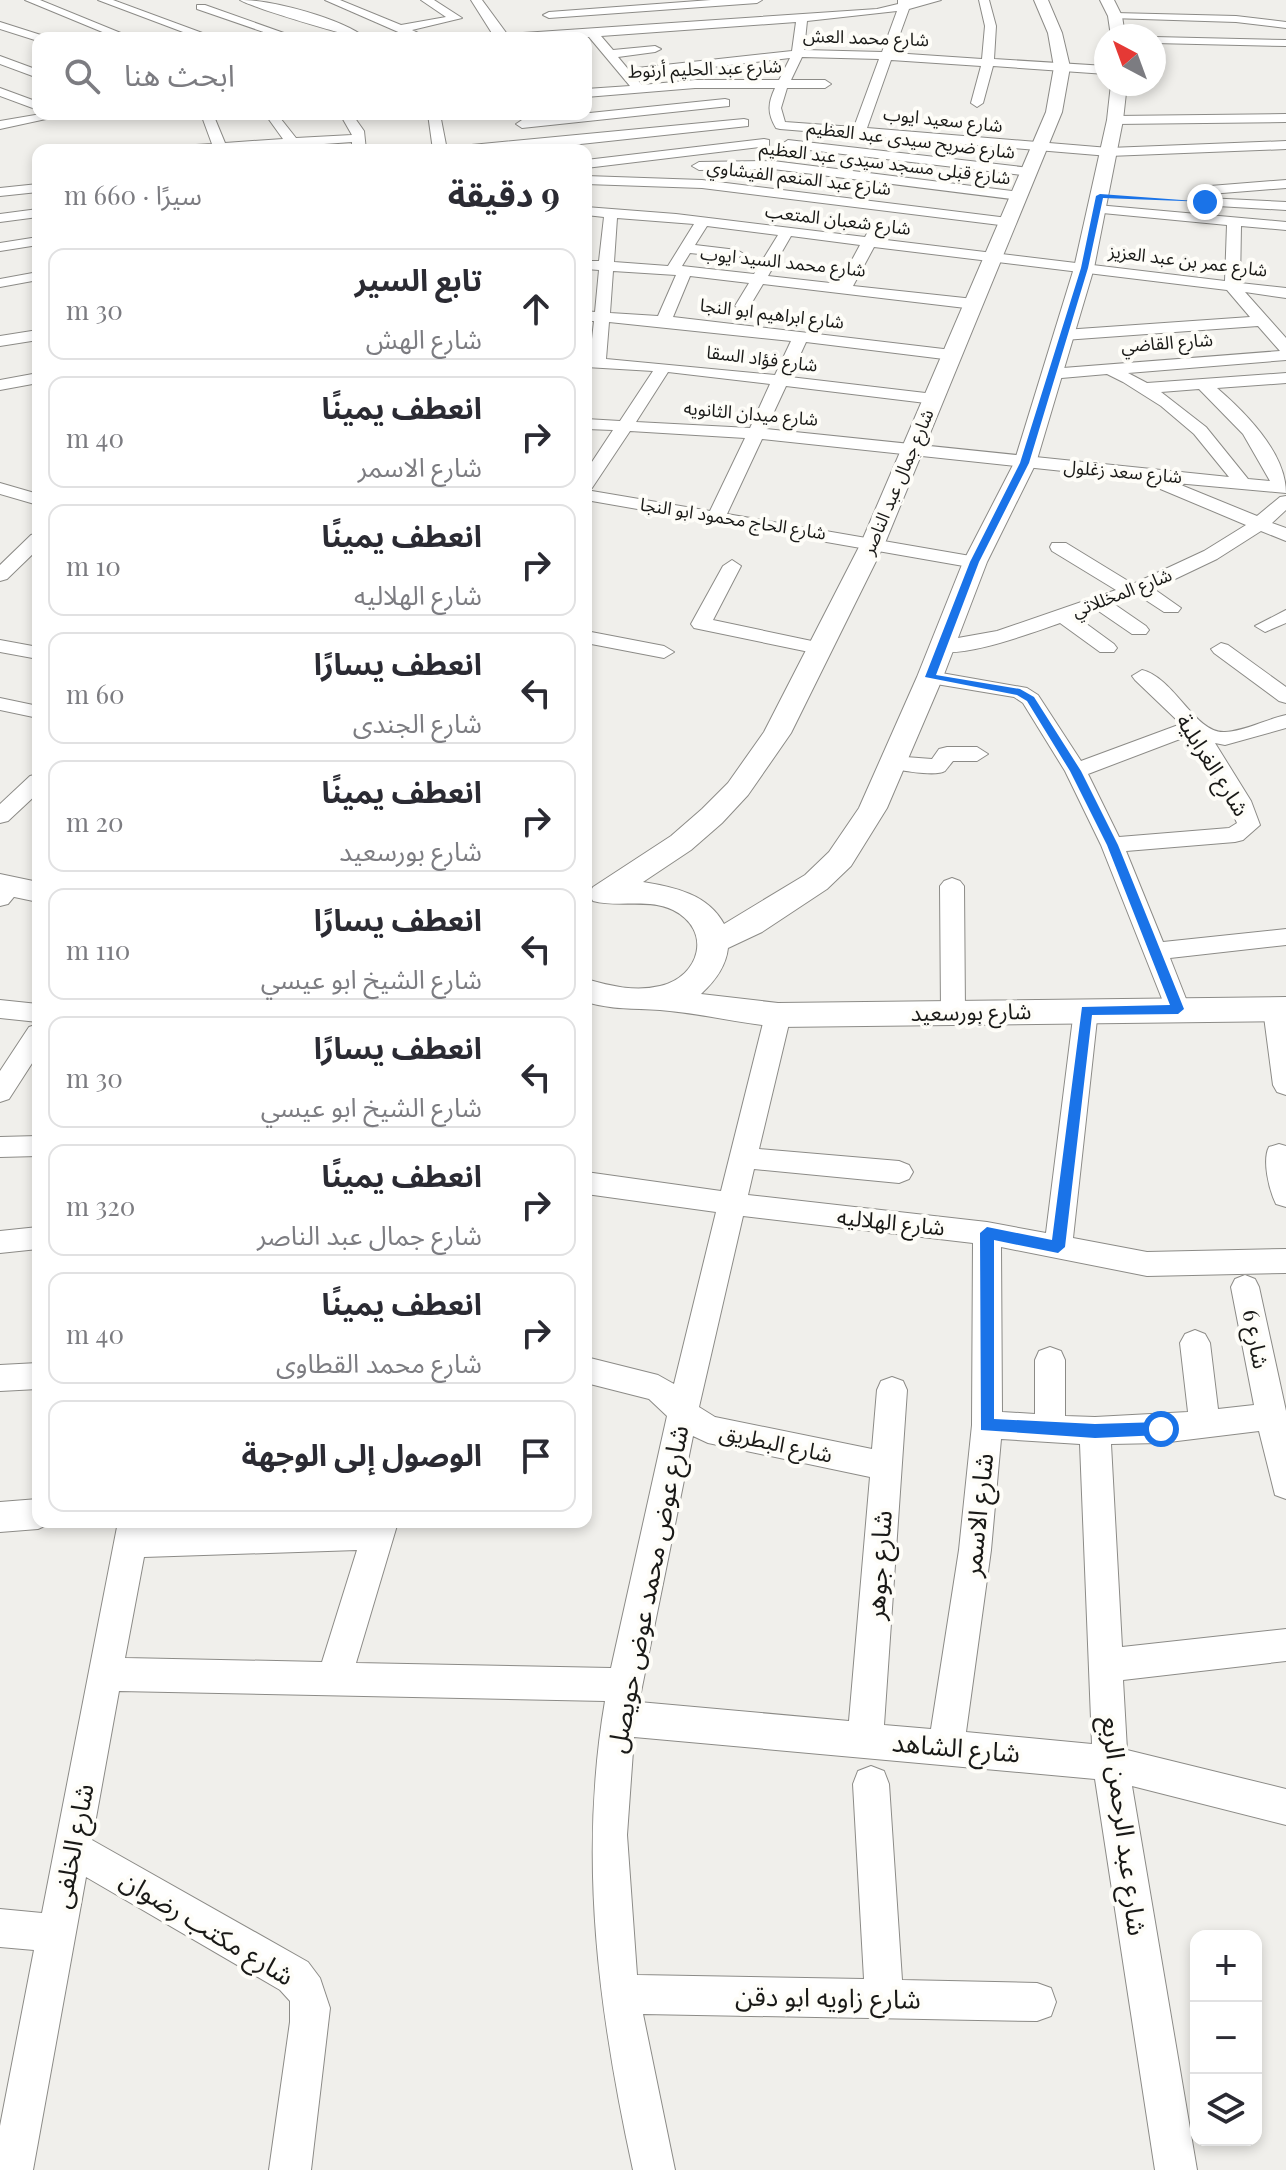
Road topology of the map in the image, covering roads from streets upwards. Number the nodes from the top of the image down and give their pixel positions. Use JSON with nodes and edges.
{"nodes":[{"id":1,"x":30,"y":0,"type":"edge"},
{"id":2,"x":103,"y":0,"type":"edge"},
{"id":3,"x":245,"y":0,"type":"edge"},
{"id":4,"x":330,"y":0,"type":"edge"},
{"id":5,"x":367,"y":0,"type":"edge"},
{"id":6,"x":476,"y":0,"type":"edge"},
{"id":7,"x":757,"y":0,"type":"edge"},
{"id":8,"x":830,"y":0,"type":"edge"},
{"id":9,"x":936,"y":0,"type":"edge"},
{"id":10,"x":984,"y":0,"type":"edge"},
{"id":11,"x":1041,"y":0,"type":"edge"},
{"id":12,"x":1107,"y":0,"type":"edge"},
{"id":13,"x":540,"y":1,"type":"edge"},
{"id":14,"x":425,"y":3,"type":"edge"},
{"id":15,"x":678,"y":3,"type":"edge"},
{"id":16,"x":904,"y":4,"type":"edge"},
{"id":17,"x":347,"y":5,"type":"junction"},
{"id":18,"x":201,"y":7,"type":"dead end"},
{"id":19,"x":389,"y":13,"type":"dead end"},
{"id":20,"x":845,"y":14,"type":"junction"},
{"id":21,"x":549,"y":15,"type":"junction"},
{"id":22,"x":375,"y":16,"type":"junction"},
{"id":23,"x":1115,"y":16,"type":"junction"},
{"id":24,"x":802,"y":17,"type":"junction"},
{"id":25,"x":1116,"y":24,"type":"edge"},
{"id":26,"x":0,"y":25,"type":"edge"},
{"id":27,"x":1286,"y":25,"type":"edge"},
{"id":28,"x":405,"y":28,"type":"junction"},
{"id":29,"x":708,"y":28,"type":"junction"},
{"id":30,"x":112,"y":32,"type":"edge"},
{"id":31,"x":193,"y":32,"type":"edge"},
{"id":32,"x":274,"y":32,"type":"edge"},
{"id":33,"x":345,"y":32,"type":"edge"},
{"id":34,"x":412,"y":32,"type":"edge"},
{"id":35,"x":499,"y":32,"type":"edge"},
{"id":36,"x":559,"y":32,"type":"edge"},
{"id":37,"x":593,"y":34,"type":"joint"},
{"id":38,"x":32,"y":35,"type":"edge"},
{"id":39,"x":1166,"y":40,"type":"edge"},
{"id":40,"x":1286,"y":43,"type":"edge"},
{"id":41,"x":655,"y":49,"type":"dead end"},
{"id":42,"x":610,"y":54,"type":"junction"},
{"id":43,"x":797,"y":54,"type":"junction"},
{"id":44,"x":887,"y":55,"type":"junction"},
{"id":45,"x":0,"y":60,"type":"edge"},
{"id":46,"x":988,"y":62,"type":"junction"},
{"id":47,"x":1062,"y":67,"type":"junction"},
{"id":48,"x":1094,"y":69,"type":"edge"},
{"id":49,"x":32,"y":72,"type":"edge"},
{"id":50,"x":626,"y":73,"type":"junction"},
{"id":51,"x":784,"y":83,"type":"junction"},
{"id":52,"x":825,"y":84,"type":"dead end"},
{"id":53,"x":639,"y":89,"type":"junction"},
{"id":54,"x":0,"y":92,"type":"edge"},
{"id":55,"x":592,"y":93,"type":"edge"},
{"id":56,"x":1118,"y":96,"type":"edge"},
{"id":57,"x":725,"y":103,"type":"dead end"},
{"id":58,"x":977,"y":103,"type":"dead end"},
{"id":59,"x":32,"y":104,"type":"edge"},
{"id":60,"x":657,"y":111,"type":"junction"},
{"id":61,"x":592,"y":115,"type":"edge"},
{"id":62,"x":1286,"y":118,"type":"edge"},
{"id":63,"x":32,"y":119,"type":"edge"},
{"id":64,"x":209,"y":120,"type":"edge"},
{"id":65,"x":276,"y":120,"type":"edge"},
{"id":66,"x":351,"y":120,"type":"edge"},
{"id":67,"x":435,"y":120,"type":"edge"},
{"id":68,"x":520,"y":120,"type":"edge"},
{"id":69,"x":1115,"y":120,"type":"junction"},
{"id":70,"x":744,"y":123,"type":"dead end"},
{"id":71,"x":0,"y":125,"type":"edge"},
{"id":72,"x":860,"y":129,"type":"junction"},
{"id":73,"x":675,"y":131,"type":"junction"},
{"id":74,"x":293,"y":143,"type":"junction"},
{"id":75,"x":764,"y":143,"type":"dead end"},
{"id":76,"x":219,"y":144,"type":"edge"},
{"id":77,"x":275,"y":144,"type":"edge"},
{"id":78,"x":359,"y":144,"type":"edge"},
{"id":79,"x":439,"y":144,"type":"edge"},
{"id":80,"x":532,"y":144,"type":"edge"},
{"id":81,"x":560,"y":144,"type":"edge"},
{"id":82,"x":788,"y":144,"type":"dead end"},
{"id":83,"x":1286,"y":145,"type":"edge"},
{"id":84,"x":1233,"y":147,"type":"junction"},
{"id":85,"x":1040,"y":148,"type":"junction"},
{"id":86,"x":691,"y":151,"type":"junction"},
{"id":87,"x":857,"y":152,"type":"junction"},
{"id":88,"x":1109,"y":152,"type":"junction"},
{"id":89,"x":915,"y":159,"type":"junction"},
{"id":90,"x":592,"y":163,"type":"edge"},
{"id":91,"x":699,"y":166,"type":"junction"},
{"id":92,"x":1251,"y":166,"type":"dead end"},
{"id":93,"x":1030,"y":172,"type":"junction"},
{"id":94,"x":844,"y":173,"type":"junction"},
{"id":95,"x":592,"y":180,"type":"edge"},
{"id":96,"x":903,"y":181,"type":"junction"},
{"id":97,"x":702,"y":184,"type":"junction"},
{"id":98,"x":1286,"y":184,"type":"edge"},
{"id":99,"x":32,"y":189,"type":"edge"},
{"id":100,"x":0,"y":192,"type":"edge"},
{"id":101,"x":1019,"y":196,"type":"junction"},
{"id":102,"x":1160,"y":199,"type":"dead end"},
{"id":103,"x":826,"y":200,"type":"junction"},
{"id":104,"x":1098,"y":203,"type":"junction"},
{"id":105,"x":1286,"y":206,"type":"edge"},
{"id":106,"x":888,"y":208,"type":"junction"},
{"id":107,"x":592,"y":211,"type":"edge"},
{"id":108,"x":611,"y":212,"type":"junction"},
{"id":109,"x":32,"y":214,"type":"edge"},
{"id":110,"x":0,"y":218,"type":"edge"},
{"id":111,"x":703,"y":221,"type":"junction"},
{"id":112,"x":1008,"y":222,"type":"junction"},
{"id":113,"x":1234,"y":222,"type":"junction"},
{"id":114,"x":1286,"y":226,"type":"edge"},
{"id":115,"x":787,"y":231,"type":"junction"},
{"id":116,"x":32,"y":242,"type":"edge"},
{"id":117,"x":869,"y":242,"type":"junction"},
{"id":118,"x":0,"y":247,"type":"edge"},
{"id":119,"x":686,"y":248,"type":"junction"},
{"id":120,"x":737,"y":254,"type":"dead end"},
{"id":121,"x":994,"y":257,"type":"junction"},
{"id":122,"x":592,"y":265,"type":"edge"},
{"id":123,"x":606,"y":265,"type":"junction"},
{"id":124,"x":1084,"y":268,"type":"junction"},
{"id":125,"x":679,"y":271,"type":"junction"},
{"id":126,"x":32,"y":277,"type":"edge"},
{"id":127,"x":757,"y":279,"type":"junction"},
{"id":128,"x":0,"y":283,"type":"edge"},
{"id":129,"x":1232,"y":287,"type":"junction"},
{"id":130,"x":844,"y":289,"type":"junction"},
{"id":131,"x":1286,"y":293,"type":"edge"},
{"id":132,"x":974,"y":304,"type":"junction"},
{"id":133,"x":743,"y":306,"type":"dead end"},
{"id":134,"x":594,"y":316,"type":"edge"},
{"id":135,"x":664,"y":321,"type":"junction"},
{"id":136,"x":1265,"y":324,"type":"junction"},
{"id":137,"x":1286,"y":327,"type":"edge"},
{"id":138,"x":1064,"y":335,"type":"junction"},
{"id":139,"x":32,"y":336,"type":"edge"},
{"id":140,"x":800,"y":338,"type":"junction"},
{"id":141,"x":0,"y":341,"type":"edge"},
{"id":142,"x":1225,"y":341,"type":"junction"},
{"id":143,"x":1286,"y":348,"type":"edge"},
{"id":144,"x":952,"y":355,"type":"junction"},
{"id":145,"x":1286,"y":355,"type":"edge"},
{"id":146,"x":592,"y":362,"type":"edge"},
{"id":147,"x":664,"y":367,"type":"junction"},
{"id":148,"x":1108,"y":367,"type":"junction"},
{"id":149,"x":1050,"y":374,"type":"junction"},
{"id":150,"x":1286,"y":378,"type":"edge"},
{"id":151,"x":32,"y":379,"type":"edge"},
{"id":152,"x":780,"y":381,"type":"junction"},
{"id":153,"x":1203,"y":384,"type":"junction"},
{"id":154,"x":0,"y":385,"type":"edge"},
{"id":155,"x":1146,"y":388,"type":"junction"},
{"id":156,"x":934,"y":399,"type":"junction"},
{"id":157,"x":592,"y":424,"type":"edge"},
{"id":158,"x":625,"y":424,"type":"junction"},
{"id":159,"x":756,"y":433,"type":"junction"},
{"id":160,"x":912,"y":450,"type":"junction"},
{"id":161,"x":1025,"y":463,"type":"junction"},
{"id":162,"x":1139,"y":474,"type":"junction"},
{"id":163,"x":592,"y":475,"type":"edge"},
{"id":164,"x":1242,"y":484,"type":"junction"},
{"id":165,"x":0,"y":488,"type":"edge"},
{"id":166,"x":1284,"y":492,"type":"edge"},
{"id":167,"x":592,"y":496,"type":"edge"},
{"id":168,"x":32,"y":498,"type":"edge"},
{"id":169,"x":717,"y":516,"type":"junction"},
{"id":170,"x":1262,"y":524,"type":"junction"},
{"id":171,"x":1286,"y":535,"type":"edge"},
{"id":172,"x":873,"y":543,"type":"junction"},
{"id":173,"x":32,"y":544,"type":"edge"},
{"id":174,"x":1059,"y":547,"type":"dead end"},
{"id":175,"x":975,"y":562,"type":"junction"},
{"id":176,"x":732,"y":566,"type":"dead end"},
{"id":177,"x":3,"y":570,"type":"edge"},
{"id":178,"x":32,"y":572,"type":"edge"},
{"id":179,"x":1136,"y":589,"type":"junction"},
{"id":180,"x":1099,"y":603,"type":"junction"},
{"id":181,"x":1171,"y":608,"type":"dead end"},
{"id":182,"x":1062,"y":616,"type":"junction"},
{"id":183,"x":1286,"y":616,"type":"edge"},
{"id":184,"x":1265,"y":626,"type":"dead end"},
{"id":185,"x":1139,"y":630,"type":"dead end"},
{"id":186,"x":592,"y":638,"type":"edge"},
{"id":187,"x":0,"y":646,"type":"edge"},
{"id":188,"x":941,"y":647,"type":"junction"},
{"id":189,"x":819,"y":648,"type":"junction"},
{"id":190,"x":1107,"y":648,"type":"dead end"},
{"id":191,"x":1221,"y":649,"type":"dead end"},
{"id":192,"x":32,"y":652,"type":"edge"},
{"id":193,"x":664,"y":652,"type":"dead end"},
{"id":194,"x":1142,"y":676,"type":"dead end"},
{"id":195,"x":930,"y":677,"type":"junction"},
{"id":196,"x":1286,"y":697,"type":"edge"},
{"id":197,"x":0,"y":704,"type":"edge"},
{"id":198,"x":32,"y":711,"type":"edge"},
{"id":199,"x":1283,"y":726,"type":"edge"},
{"id":200,"x":1197,"y":733,"type":"junction"},
{"id":201,"x":977,"y":754,"type":"dead end"},
{"id":202,"x":892,"y":763,"type":"junction"},
{"id":203,"x":1076,"y":771,"type":"junction"},
{"id":204,"x":0,"y":785,"type":"edge"},
{"id":205,"x":32,"y":789,"type":"edge"},
{"id":206,"x":32,"y":791,"type":"edge"},
{"id":207,"x":0,"y":816,"type":"edge"},
{"id":208,"x":1112,"y":845,"type":"junction"},
{"id":209,"x":952,"y":886,"type":"dead end"},
{"id":210,"x":595,"y":898,"type":"edge"},
{"id":211,"x":1286,"y":937,"type":"edge"},
{"id":212,"x":713,"y":942,"type":"junction"},
{"id":213,"x":1156,"y":951,"type":"junction"},
{"id":214,"x":592,"y":992,"type":"edge"},
{"id":215,"x":658,"y":998,"type":"junction"},
{"id":216,"x":0,"y":1009,"type":"edge"},
{"id":217,"x":1178,"y":1009,"type":"junction"},
{"id":218,"x":1280,"y":1009,"type":"edge"},
{"id":219,"x":1086,"y":1010,"type":"junction"},
{"id":220,"x":32,"y":1012,"type":"edge"},
{"id":221,"x":953,"y":1012,"type":"junction"},
{"id":222,"x":778,"y":1015,"type":"junction"},
{"id":223,"x":32,"y":1042,"type":"edge"},
{"id":224,"x":32,"y":1077,"type":"edge"},
{"id":225,"x":6,"y":1083,"type":"edge"},
{"id":226,"x":1286,"y":1085,"type":"edge"},
{"id":227,"x":32,"y":1146,"type":"edge"},
{"id":228,"x":0,"y":1147,"type":"edge"},
{"id":229,"x":1279,"y":1154,"type":"dead end"},
{"id":230,"x":744,"y":1158,"type":"junction"},
{"id":231,"x":899,"y":1172,"type":"dead end"},
{"id":232,"x":592,"y":1184,"type":"edge"},
{"id":233,"x":1286,"y":1196,"type":"edge"},
{"id":234,"x":733,"y":1204,"type":"junction"},
{"id":235,"x":987,"y":1233,"type":"junction"},
{"id":236,"x":32,"y":1239,"type":"edge"},
{"id":237,"x":0,"y":1242,"type":"edge"},
{"id":238,"x":1058,"y":1247,"type":"junction"},
{"id":239,"x":1286,"y":1261,"type":"edge"},
{"id":240,"x":1245,"y":1287,"type":"dead end"},
{"id":241,"x":1195,"y":1343,"type":"dead end"},
{"id":242,"x":1050,"y":1360,"type":"dead end"},
{"id":243,"x":592,"y":1372,"type":"edge"},
{"id":244,"x":32,"y":1376,"type":"edge"},
{"id":245,"x":0,"y":1378,"type":"edge"},
{"id":246,"x":892,"y":1390,"type":"dead end"},
{"id":247,"x":682,"y":1411,"type":"junction"},
{"id":248,"x":1272,"y":1416,"type":"junction"},
{"id":249,"x":1205,"y":1424,"type":"junction"},
{"id":250,"x":987,"y":1425,"type":"junction"},
{"id":251,"x":1050,"y":1429,"type":"junction"},
{"id":252,"x":1095,"y":1431,"type":"junction"},
{"id":253,"x":886,"y":1466,"type":"junction"},
{"id":254,"x":1286,"y":1485,"type":"edge"},
{"id":255,"x":32,"y":1514,"type":"edge"},
{"id":256,"x":0,"y":1517,"type":"edge"},
{"id":257,"x":380,"y":1528,"type":"edge"},
{"id":258,"x":132,"y":1532,"type":"edge"},
{"id":259,"x":1286,"y":1645,"type":"edge"},
{"id":260,"x":1106,"y":1665,"type":"junction"},
{"id":261,"x":106,"y":1674,"type":"junction"},
{"id":262,"x":334,"y":1679,"type":"junction"},
{"id":263,"x":623,"y":1701,"type":"junction"},
{"id":264,"x":865,"y":1740,"type":"junction"},
{"id":265,"x":946,"y":1747,"type":"junction"},
{"id":266,"x":1110,"y":1763,"type":"junction"},
{"id":267,"x":871,"y":1784,"type":"dead end"},
{"id":268,"x":1286,"y":1807,"type":"edge"},
{"id":269,"x":73,"y":1849,"type":"junction"},
{"id":270,"x":0,"y":1928,"type":"edge"},
{"id":271,"x":57,"y":1934,"type":"junction"},
{"id":272,"x":619,"y":1994,"type":"junction"},
{"id":273,"x":884,"y":1999,"type":"junction"},
{"id":274,"x":1037,"y":2002,"type":"dead end"},
{"id":275,"x":12,"y":2170,"type":"edge"},
{"id":276,"x":290,"y":2170,"type":"edge"},
{"id":277,"x":654,"y":2170,"type":"edge"},
{"id":278,"x":1176,"y":2170,"type":"edge"}],
"edges":[{"from":1,"to":30,"type":"street"},
{"from":2,"to":31,"type":"street"},
{"from":3,"to":33,"type":"street"},
{"from":4,"to":17,"type":"street"},
{"from":5,"to":17,"type":"street"},
{"from":6,"to":35,"type":"street"},
{"from":7,"to":15,"type":"street"},
{"from":8,"to":20,"type":"street"},
{"from":9,"to":16,"type":"street"},
{"from":10,"to":46,"type":"street"},
{"from":11,"to":47,"type":"street","name":"شارع جمال عبد الناصر"},
{"from":12,"to":23,"type":"street"},
{"from":13,"to":21,"type":"street"},
{"from":14,"to":28,"type":"street"},
{"from":15,"to":21,"type":"street"},
{"from":15,"to":29,"type":"street"},
{"from":16,"to":20,"type":"street"},
{"from":16,"to":44,"type":"street"},
{"from":17,"to":22,"type":"street"},
{"from":18,"to":32,"type":"street"},
{"from":19,"to":22,"type":"street"},
{"from":20,"to":24,"type":"street"},
{"from":21,"to":36,"type":"street"},
{"from":22,"to":28,"type":"street"},
{"from":23,"to":25,"type":"street"},
{"from":23,"to":27,"type":"street"},
{"from":24,"to":29,"type":"street"},
{"from":24,"to":43,"type":"street"},
{"from":26,"to":38,"type":"street"},
{"from":28,"to":34,"type":"street"},
{"from":29,"to":37,"type":"street"},
{"from":37,"to":42,"type":"street"},
{"from":39,"to":40,"type":"street"},
{"from":41,"to":42,"type":"street"},
{"from":42,"to":50,"type":"street"},
{"from":43,"to":44,"type":"street","name":"شارع محمد العش"},
{"from":43,"to":50,"type":"street","name":"شارع محمد العش"},
{"from":43,"to":51,"type":"street"},
{"from":44,"to":46,"type":"street","name":"شارع محمد العش"},
{"from":44,"to":72,"type":"street"},
{"from":45,"to":49,"type":"street"},
{"from":46,"to":47,"type":"street","name":"شارع محمد العش"},
{"from":46,"to":58,"type":"street"},
{"from":47,"to":48,"type":"street","name":"شارع محمد العش"},
{"from":47,"to":85,"type":"street","name":"شارع جمال عبد الناصر"},
{"from":50,"to":53,"type":"street"},
{"from":51,"to":52,"type":"street","name":"شارع عبد الحليم أرنوط"},
{"from":51,"to":53,"type":"street","name":"شارع عبد الحليم أرنوط"},
{"from":51,"to":72,"type":"street","name":"شارع سعيد ايوب"},
{"from":53,"to":55,"type":"street","name":"شارع عبد الحليم أرنوط"},
{"from":53,"to":60,"type":"street"},
{"from":54,"to":59,"type":"street"},
{"from":56,"to":69,"type":"street"},
{"from":57,"to":60,"type":"street"},
{"from":60,"to":61,"type":"street"},
{"from":60,"to":73,"type":"street"},
{"from":62,"to":69,"type":"street"},
{"from":63,"to":71,"type":"street"},
{"from":64,"to":76,"type":"street"},
{"from":65,"to":74,"type":"street"},
{"from":66,"to":78,"type":"street"},
{"from":67,"to":79,"type":"street"},
{"from":68,"to":80,"type":"street"},
{"from":69,"to":88,"type":"street"},
{"from":70,"to":73,"type":"street"},
{"from":72,"to":85,"type":"street","name":"شارع سعيد ايوب"},
{"from":73,"to":81,"type":"street"},
{"from":73,"to":86,"type":"street"},
{"from":74,"to":77,"type":"street"},
{"from":74,"to":78,"type":"street"},
{"from":75,"to":86,"type":"street"},
{"from":82,"to":87,"type":"street","name":"شارع ضريح سيدى عبد العظيم"},
{"from":83,"to":84,"type":"street","name":"شارع سعيد ايوب"},
{"from":84,"to":88,"type":"street","name":"شارع سعيد ايوب"},
{"from":84,"to":92,"type":"street"},
{"from":85,"to":88,"type":"street","name":"شارع سعيد ايوب"},
{"from":85,"to":93,"type":"street","name":"شارع جمال عبد الناصر"},
{"from":86,"to":90,"type":"street"},
{"from":86,"to":91,"type":"street"},
{"from":87,"to":89,"type":"street","name":"شارع ضريح سيدى عبد العظيم"},
{"from":87,"to":94,"type":"street"},
{"from":88,"to":104,"type":"street"},
{"from":89,"to":93,"type":"street","name":"شارع ضريح سيدى عبد العظيم"},
{"from":89,"to":96,"type":"street"},
{"from":91,"to":94,"type":"street","name":"شارع قبلى مسجد سيدى عبد العظيم"},
{"from":91,"to":97,"type":"street"},
{"from":93,"to":101,"type":"street","name":"شارع جمال عبد الناصر"},
{"from":94,"to":96,"type":"street","name":"شارع قبلى مسجد سيدى عبد العظيم"},
{"from":94,"to":103,"type":"street"},
{"from":95,"to":97,"type":"street","name":"شارع عبد المنعم الفيشاوي"},
{"from":96,"to":101,"type":"street","name":"شارع قبلى مسجد سيدى عبد العظيم"},
{"from":96,"to":106,"type":"street"},
{"from":97,"to":103,"type":"street","name":"شارع عبد المنعم الفيشاوي"},
{"from":98,"to":105,"type":"street"},
{"from":99,"to":100,"type":"street"},
{"from":101,"to":112,"type":"street","name":"شارع جمال عبد الناصر"},
{"from":102,"to":104,"type":"street"},
{"from":103,"to":106,"type":"street","name":"شارع عبد المنعم الفيشاوي"},
{"from":104,"to":113,"type":"street"},
{"from":104,"to":124,"type":"street"},
{"from":106,"to":112,"type":"street","name":"شارع عبد المنعم الفيشاوي"},
{"from":106,"to":117,"type":"street"},
{"from":107,"to":108,"type":"street","name":"شارع شعبان المتعب"},
{"from":108,"to":111,"type":"street","name":"شارع شعبان المتعب"},
{"from":108,"to":123,"type":"street"},
{"from":109,"to":110,"type":"street"},
{"from":111,"to":115,"type":"street","name":"شارع شعبان المتعب"},
{"from":111,"to":119,"type":"street"},
{"from":112,"to":121,"type":"street","name":"شارع جمال عبد الناصر"},
{"from":113,"to":114,"type":"street"},
{"from":113,"to":129,"type":"street"},
{"from":115,"to":117,"type":"street","name":"شارع شعبان المتعب"},
{"from":115,"to":127,"type":"street"},
{"from":116,"to":118,"type":"street"},
{"from":117,"to":121,"type":"street","name":"شارع شعبان المتعب"},
{"from":117,"to":130,"type":"street"},
{"from":119,"to":120,"type":"street"},
{"from":119,"to":125,"type":"street"},
{"from":121,"to":124,"type":"street","name":"شارع شعبان المتعب"},
{"from":121,"to":132,"type":"street","name":"شارع جمال عبد الناصر"},
{"from":122,"to":123,"type":"street","name":"شارع محمد السيد ايوب"},
{"from":123,"to":125,"type":"street","name":"شارع محمد السيد ايوب"},
{"from":123,"to":134,"type":"street"},
{"from":124,"to":129,"type":"street","name":"شارع عمر بن عبد العزيز"},
{"from":124,"to":138,"type":"street"},
{"from":125,"to":127,"type":"street","name":"شارع محمد السيد ايوب"},
{"from":125,"to":135,"type":"street"},
{"from":126,"to":128,"type":"street"},
{"from":127,"to":130,"type":"street","name":"شارع محمد السيد ايوب"},
{"from":127,"to":133,"type":"street"},
{"from":129,"to":131,"type":"street","name":"شارع عمر بن عبد العزيز"},
{"from":129,"to":136,"type":"street"},
{"from":130,"to":132,"type":"street","name":"شارع محمد السيد ايوب"},
{"from":132,"to":144,"type":"street","name":"شارع جمال عبد الناصر"},
{"from":134,"to":135,"type":"street","name":"شارع ابراهيم ابو النجا"},
{"from":134,"to":146,"type":"street"},
{"from":135,"to":140,"type":"street","name":"شارع ابراهيم ابو النجا"},
{"from":136,"to":137,"type":"street"},
{"from":136,"to":142,"type":"street"},
{"from":136,"to":143,"type":"street"},
{"from":138,"to":142,"type":"street"},
{"from":138,"to":149,"type":"street"},
{"from":139,"to":141,"type":"street"},
{"from":140,"to":144,"type":"street","name":"شارع ابراهيم ابو النجا"},
{"from":140,"to":152,"type":"street"},
{"from":142,"to":145,"type":"street","name":"شارع القاضي"},
{"from":142,"to":148,"type":"street","name":"شارع القاضي"},
{"from":144,"to":156,"type":"street","name":"شارع جمال عبد الناصر"},
{"from":146,"to":147,"type":"street","name":"شارع فؤاد السقا"},
{"from":147,"to":152,"type":"street","name":"شارع فؤاد السقا"},
{"from":147,"to":158,"type":"street"},
{"from":148,"to":149,"type":"street","name":"شارع القاضي"},
{"from":148,"to":155,"type":"street"},
{"from":149,"to":161,"type":"street"},
{"from":150,"to":153,"type":"street"},
{"from":151,"to":154,"type":"street"},
{"from":152,"to":156,"type":"street","name":"شارع فؤاد السقا"},
{"from":152,"to":159,"type":"street"},
{"from":153,"to":155,"type":"street"},
{"from":153,"to":166,"type":"street"},
{"from":155,"to":164,"type":"street"},
{"from":156,"to":160,"type":"street","name":"شارع جمال عبد الناصر"},
{"from":157,"to":158,"type":"street","name":"شارع ميدان الثانويه"},
{"from":158,"to":159,"type":"street","name":"شارع ميدان الثانويه"},
{"from":158,"to":163,"type":"street"},
{"from":159,"to":160,"type":"street","name":"شارع ميدان الثانويه"},
{"from":159,"to":169,"type":"street"},
{"from":160,"to":161,"type":"street","name":"شارع سعد زغلول"},
{"from":160,"to":172,"type":"street","name":"شارع جمال عبد الناصر"},
{"from":161,"to":162,"type":"street","name":"شارع سعد زغلول"},
{"from":161,"to":175,"type":"street"},
{"from":162,"to":164,"type":"street","name":"شارع سعد زغلول"},
{"from":162,"to":170,"type":"street"},
{"from":164,"to":166,"type":"street","name":"شارع سعد زغلول"},
{"from":165,"to":168,"type":"street"},
{"from":166,"to":170,"type":"street","name":"شارع المخللاتي"},
{"from":167,"to":169,"type":"street","name":"شارع الحاج محمود ابو النجا"},
{"from":169,"to":172,"type":"street","name":"شارع الحاج محمود ابو النجا"},
{"from":170,"to":171,"type":"street"},
{"from":170,"to":179,"type":"street","name":"شارع المخللاتي"},
{"from":172,"to":175,"type":"street","name":"شارع الحاج محمود ابو النجا"},
{"from":172,"to":189,"type":"street","name":"شارع جمال عبد الناصر"},
{"from":173,"to":177,"type":"street"},
{"from":174,"to":179,"type":"street"},
{"from":175,"to":188,"type":"street"},
{"from":176,"to":189,"type":"street"},
{"from":177,"to":178,"type":"street"},
{"from":179,"to":180,"type":"street","name":"شارع المخللاتي"},
{"from":179,"to":181,"type":"street"},
{"from":180,"to":182,"type":"street","name":"شارع المخللاتي"},
{"from":180,"to":185,"type":"street"},
{"from":182,"to":188,"type":"street","name":"شارع المخللاتي"},
{"from":182,"to":190,"type":"street"},
{"from":183,"to":184,"type":"street"},
{"from":186,"to":193,"type":"street"},
{"from":187,"to":192,"type":"street"},
{"from":188,"to":195,"type":"street"},
{"from":189,"to":210,"type":"street","name":"شارع جمال عبد الناصر"},
{"from":191,"to":196,"type":"street"},
{"from":194,"to":200,"type":"street","name":"شارع الغرابلية"},
{"from":195,"to":202,"type":"street"},
{"from":195,"to":203,"type":"street"},
{"from":197,"to":198,"type":"street"},
{"from":199,"to":200,"type":"street"},
{"from":200,"to":203,"type":"street"},
{"from":200,"to":208,"type":"street","name":"شارع الغرابلية"},
{"from":201,"to":202,"type":"street"},
{"from":202,"to":212,"type":"street"},
{"from":203,"to":208,"type":"street"},
{"from":204,"to":205,"type":"street"},
{"from":206,"to":207,"type":"street"},
{"from":208,"to":213,"type":"street"},
{"from":209,"to":221,"type":"street"},
{"from":210,"to":212,"type":"street"},
{"from":211,"to":213,"type":"street"},
{"from":212,"to":215,"type":"street"},
{"from":213,"to":217,"type":"street"},
{"from":214,"to":215,"type":"street"},
{"from":215,"to":222,"type":"street","name":"شارع بورسعيد"},
{"from":216,"to":220,"type":"street"},
{"from":217,"to":218,"type":"street","name":"شارع بورسعيد"},
{"from":217,"to":219,"type":"street","name":"شارع بورسعيد"},
{"from":218,"to":226,"type":"street"},
{"from":219,"to":221,"type":"street","name":"شارع بورسعيد"},
{"from":219,"to":238,"type":"street"},
{"from":221,"to":222,"type":"street","name":"شارع بورسعيد"},
{"from":222,"to":230,"type":"street","name":"شارع عوض محمد عوض حويصل"},
{"from":223,"to":225,"type":"street"},
{"from":224,"to":225,"type":"street"},
{"from":227,"to":228,"type":"street"},
{"from":229,"to":233,"type":"street"},
{"from":230,"to":231,"type":"street"},
{"from":230,"to":234,"type":"street","name":"شارع عوض محمد عوض حويصل"},
{"from":232,"to":234,"type":"street","name":"شارع الهلاليه"},
{"from":234,"to":235,"type":"street","name":"شارع الهلاليه"},
{"from":234,"to":247,"type":"street","name":"شارع عوض محمد عوض حويصل"},
{"from":235,"to":238,"type":"street","name":"شارع الهلاليه"},
{"from":235,"to":250,"type":"street","name":"شارع الاسمر"},
{"from":236,"to":237,"type":"street"},
{"from":238,"to":239,"type":"street","name":"شارع الهلاليه"},
{"from":240,"to":248,"type":"street","name":"شارع 6"},
{"from":241,"to":249,"type":"street"},
{"from":242,"to":251,"type":"street"},
{"from":243,"to":247,"type":"street","name":"شارع البطريق"},
{"from":244,"to":245,"type":"street"},
{"from":246,"to":253,"type":"street","name":"شارع جوهر"},
{"from":247,"to":253,"type":"street","name":"شارع البطريق"},
{"from":247,"to":263,"type":"street","name":"شارع عوض محمد عوض حويصل"},
{"from":248,"to":249,"type":"street"},
{"from":248,"to":254,"type":"street","name":"شارع 6"},
{"from":249,"to":252,"type":"street"},
{"from":250,"to":251,"type":"street"},
{"from":250,"to":265,"type":"street","name":"شارع الاسمر"},
{"from":251,"to":252,"type":"street"},
{"from":252,"to":260,"type":"street","name":"شارع عبد الرحمن الربع"},
{"from":253,"to":264,"type":"street","name":"شارع جوهر"},
{"from":255,"to":256,"type":"street"},
{"from":257,"to":258,"type":"street"},
{"from":257,"to":262,"type":"street"},
{"from":258,"to":261,"type":"street","name":"شارع الخلفى"},
{"from":259,"to":260,"type":"street"},
{"from":260,"to":266,"type":"street","name":"شارع عبد الرحمن الربع"},
{"from":261,"to":262,"type":"street","name":"شارع الشاهد"},
{"from":261,"to":269,"type":"street","name":"شارع الخلفى"},
{"from":262,"to":263,"type":"street","name":"شارع الشاهد"},
{"from":263,"to":264,"type":"street","name":"شارع الشاهد"},
{"from":263,"to":272,"type":"street","name":"شارع عوض محمد عوض حويصل"},
{"from":264,"to":265,"type":"street","name":"شارع الشاهد"},
{"from":265,"to":266,"type":"street","name":"شارع الشاهد"},
{"from":266,"to":268,"type":"street","name":"شارع الشاهد"},
{"from":266,"to":278,"type":"street","name":"شارع عبد الرحمن الربع"},
{"from":267,"to":273,"type":"street"},
{"from":269,"to":271,"type":"street","name":"شارع الخلفى"},
{"from":269,"to":276,"type":"street","name":"شارع مكتب رضوان"},
{"from":270,"to":271,"type":"street"},
{"from":271,"to":275,"type":"street","name":"شارع الخلفى"},
{"from":272,"to":273,"type":"street","name":"شارع زاويه ابو دقن"},
{"from":272,"to":277,"type":"street","name":"شارع عوض محمد عوض حويصل"},
{"from":273,"to":274,"type":"street","name":"شارع زاويه ابو دقن"}]}
